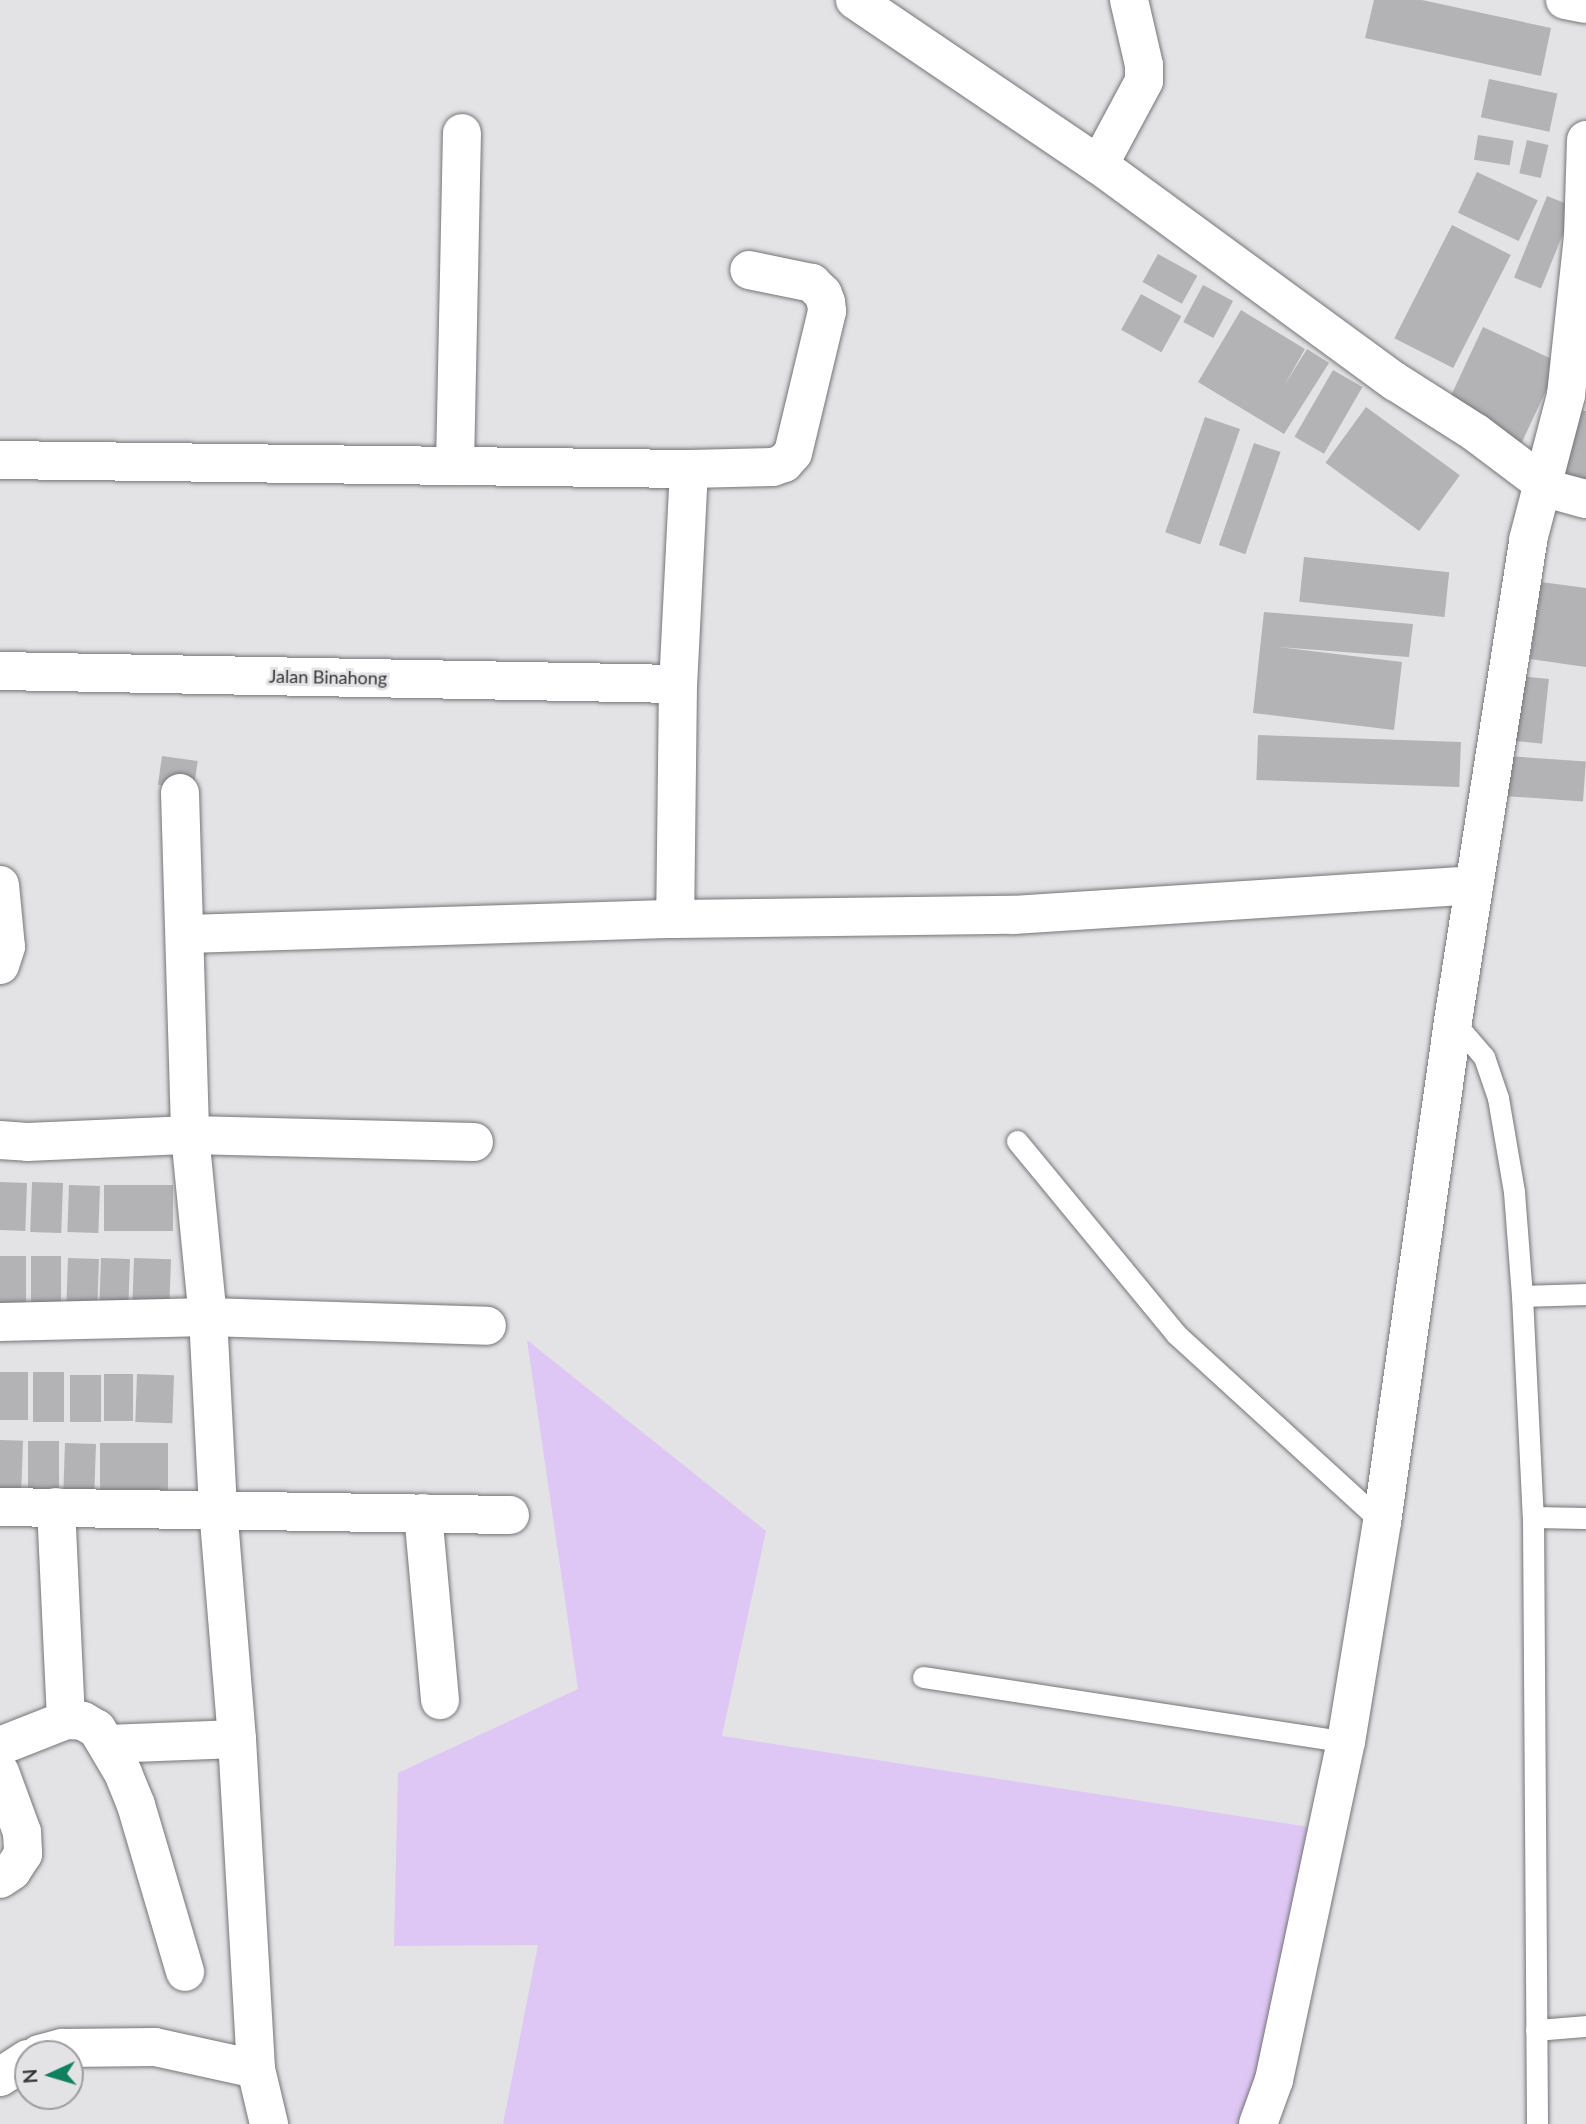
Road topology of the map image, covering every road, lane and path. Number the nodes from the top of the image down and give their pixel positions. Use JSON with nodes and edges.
{"nodes":[{"id":1,"x":855,"y":0,"type":"edge"},
{"id":2,"x":1129,"y":0,"type":"edge"},
{"id":3,"x":1565,"y":0,"type":"edge"},
{"id":4,"x":1586,"y":4,"type":"edge"},
{"id":5,"x":462,"y":133,"type":"dead end"},
{"id":6,"x":1586,"y":140,"type":"edge"},
{"id":7,"x":1099,"y":165,"type":"junction"},
{"id":8,"x":1585,"y":236,"type":"edge"},
{"id":9,"x":749,"y":270,"type":"dead end"},
{"id":10,"x":0,"y":460,"type":"edge"},
{"id":11,"x":455,"y":466,"type":"junction"},
{"id":12,"x":689,"y":469,"type":"junction"},
{"id":13,"x":1541,"y":482,"type":"junction"},
{"id":14,"x":1586,"y":499,"type":"edge"},
{"id":15,"x":0,"y":671,"type":"edge"},
{"id":16,"x":666,"y":684,"type":"junction"},
{"id":17,"x":180,"y":793,"type":"dead end"},
{"id":18,"x":0,"y":885,"type":"edge"},
{"id":19,"x":1473,"y":885,"type":"junction"},
{"id":20,"x":675,"y":919,"type":"junction"},
{"id":21,"x":187,"y":934,"type":"junction"},
{"id":22,"x":0,"y":965,"type":"edge"},
{"id":23,"x":1453,"y":1021,"type":"junction"},
{"id":24,"x":190,"y":1135,"type":"junction"},
{"id":25,"x":0,"y":1140,"type":"edge"},
{"id":26,"x":1017,"y":1141,"type":"dead end"},
{"id":27,"x":474,"y":1142,"type":"dead end"},
{"id":28,"x":1586,"y":1294,"type":"edge"},
{"id":29,"x":1522,"y":1296,"type":"junction"},
{"id":30,"x":208,"y":1317,"type":"junction"},
{"id":31,"x":0,"y":1322,"type":"edge"},
{"id":32,"x":487,"y":1326,"type":"dead end"},
{"id":33,"x":0,"y":1507,"type":"edge"},
{"id":34,"x":56,"y":1507,"type":"junction"},
{"id":35,"x":218,"y":1508,"type":"junction"},
{"id":36,"x":423,"y":1513,"type":"junction"},
{"id":37,"x":510,"y":1515,"type":"dead end"},
{"id":38,"x":1533,"y":1517,"type":"junction"},
{"id":39,"x":1586,"y":1518,"type":"edge"},
{"id":40,"x":1382,"y":1522,"type":"junction"},
{"id":41,"x":923,"y":1677,"type":"dead end"},
{"id":42,"x":440,"y":1700,"type":"dead end"},
{"id":43,"x":66,"y":1720,"type":"junction"},
{"id":44,"x":237,"y":1739,"type":"junction"},
{"id":45,"x":1346,"y":1742,"type":"junction"},
{"id":46,"x":107,"y":1744,"type":"junction"},
{"id":47,"x":0,"y":1746,"type":"edge"},
{"id":48,"x":0,"y":1772,"type":"edge"},
{"id":49,"x":0,"y":1879,"type":"edge"},
{"id":50,"x":185,"y":1972,"type":"dead end"},
{"id":51,"x":1586,"y":2026,"type":"edge"},
{"id":52,"x":1535,"y":2030,"type":"junction"},
{"id":53,"x":84,"y":2048,"type":"edge"},
{"id":54,"x":256,"y":2069,"type":"junction"},
{"id":55,"x":269,"y":2124,"type":"edge"},
{"id":56,"x":1258,"y":2124,"type":"edge"},
{"id":57,"x":1536,"y":2124,"type":"edge"}],
"edges":[{"from":1,"to":7,"type":"street"},
{"from":2,"to":7,"type":"street"},
{"from":3,"to":4,"type":"street"},
{"from":5,"to":11,"type":"street"},
{"from":6,"to":8,"type":"street"},
{"from":7,"to":13,"type":"street"},
{"from":8,"to":13,"type":"street"},
{"from":9,"to":12,"type":"street"},
{"from":10,"to":11,"type":"street"},
{"from":11,"to":12,"type":"street"},
{"from":12,"to":16,"type":"street"},
{"from":13,"to":14,"type":"street"},
{"from":13,"to":19,"type":"street"},
{"from":15,"to":16,"type":"street","name":"Jalan Binahong"},
{"from":16,"to":20,"type":"street"},
{"from":17,"to":21,"type":"street"},
{"from":18,"to":22,"type":"street"},
{"from":19,"to":20,"type":"street"},
{"from":19,"to":23,"type":"street"},
{"from":20,"to":21,"type":"street"},
{"from":21,"to":24,"type":"street"},
{"from":23,"to":29,"type":"lane"},
{"from":23,"to":40,"type":"street"},
{"from":24,"to":25,"type":"street"},
{"from":24,"to":27,"type":"street"},
{"from":24,"to":30,"type":"street"},
{"from":26,"to":40,"type":"lane"},
{"from":28,"to":29,"type":"lane"},
{"from":29,"to":38,"type":"lane"},
{"from":30,"to":31,"type":"street"},
{"from":30,"to":32,"type":"street"},
{"from":30,"to":35,"type":"street"},
{"from":33,"to":34,"type":"street"},
{"from":34,"to":35,"type":"street"},
{"from":34,"to":43,"type":"street"},
{"from":35,"to":36,"type":"street"},
{"from":35,"to":44,"type":"street"},
{"from":36,"to":37,"type":"street"},
{"from":36,"to":42,"type":"street"},
{"from":38,"to":39,"type":"lane"},
{"from":38,"to":52,"type":"lane"},
{"from":40,"to":45,"type":"street"},
{"from":41,"to":45,"type":"lane"},
{"from":43,"to":46,"type":"street"},
{"from":43,"to":47,"type":"street"},
{"from":44,"to":46,"type":"street"},
{"from":44,"to":54,"type":"street"},
{"from":45,"to":56,"type":"street"},
{"from":46,"to":50,"type":"street"},
{"from":48,"to":49,"type":"street"},
{"from":51,"to":52,"type":"lane"},
{"from":52,"to":57,"type":"lane"},
{"from":53,"to":54,"type":"street"},
{"from":54,"to":55,"type":"street"}]}
